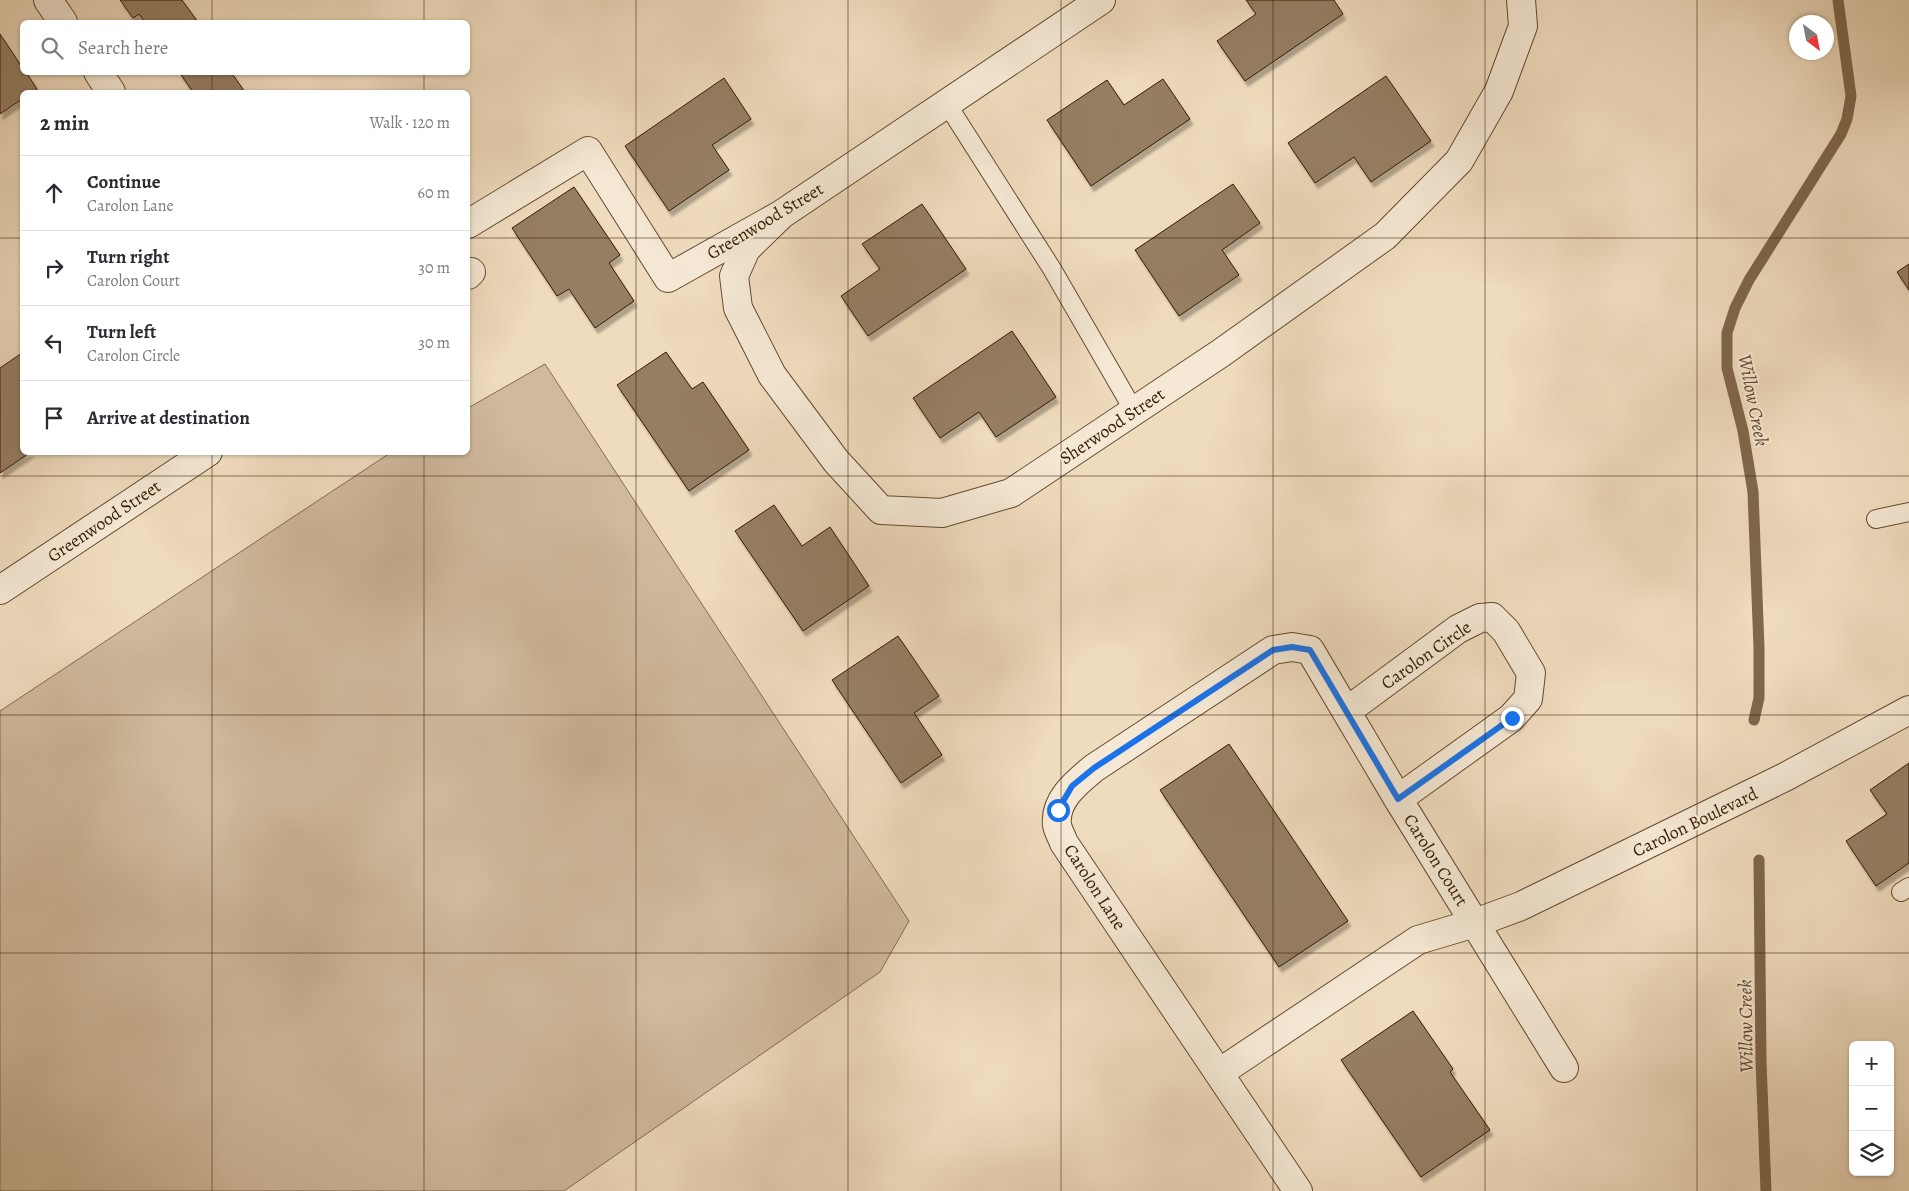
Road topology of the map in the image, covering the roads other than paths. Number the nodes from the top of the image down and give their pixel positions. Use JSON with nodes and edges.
{"nodes":[{"id":1,"x":48,"y":0,"type":"edge"},
{"id":2,"x":1101,"y":0,"type":"edge"},
{"id":3,"x":1521,"y":0,"type":"edge"},
{"id":4,"x":62,"y":20,"type":"edge"},
{"id":5,"x":100,"y":75,"type":"edge"},
{"id":6,"x":110,"y":90,"type":"edge"},
{"id":7,"x":947,"y":104,"type":"junction"},
{"id":8,"x":782,"y":214,"type":"junction"},
{"id":9,"x":470,"y":223,"type":"edge"},
{"id":10,"x":1134,"y":411,"type":"junction"},
{"id":11,"x":203,"y":455,"type":"edge"},
{"id":12,"x":1909,"y":512,"type":"edge"},
{"id":13,"x":1876,"y":519,"type":"dead end"},
{"id":14,"x":0,"y":590,"type":"edge"},
{"id":15,"x":1310,"y":650,"type":"joint"},
{"id":16,"x":1909,"y":710,"type":"edge"},
{"id":17,"x":1347,"y":711,"type":"junction"},
{"id":18,"x":1398,"y":799,"type":"junction"},
{"id":19,"x":1475,"y":923,"type":"junction"},
{"id":20,"x":1564,"y":1068,"type":"dead end"},
{"id":21,"x":1219,"y":1073,"type":"junction"},
{"id":22,"x":1298,"y":1191,"type":"edge"}],
"edges":[{"from":1,"to":4,"type":"street"},
{"from":2,"to":7,"type":"street","name":"Greenwood Street"},
{"from":3,"to":10,"type":"street","name":"Sherwood Street"},
{"from":5,"to":6,"type":"street"},
{"from":7,"to":8,"type":"street","name":"Greenwood Street"},
{"from":7,"to":10,"type":"lane"},
{"from":8,"to":9,"type":"street","name":"Greenwood Street"},
{"from":8,"to":10,"type":"street","name":"Sherwood Street"},
{"from":11,"to":14,"type":"street","name":"Greenwood Street"},
{"from":12,"to":13,"type":"lane"},
{"from":15,"to":17,"type":"street","name":"Carolon Court"},
{"from":15,"to":21,"type":"street","name":"Carolon Lane"},
{"from":16,"to":19,"type":"street","name":"Carolon Boulevard"},
{"from":17,"to":18,"type":"street","name":"Carolon Court"},
{"from":17,"to":18,"type":"street","name":"Carolon Circle"},
{"from":18,"to":19,"type":"street","name":"Carolon Court"},
{"from":19,"to":20,"type":"street","name":"Carolon Court"},
{"from":19,"to":21,"type":"street","name":"Carolon Boulevard"},
{"from":21,"to":22,"type":"street","name":"Carolon Lane"}]}
